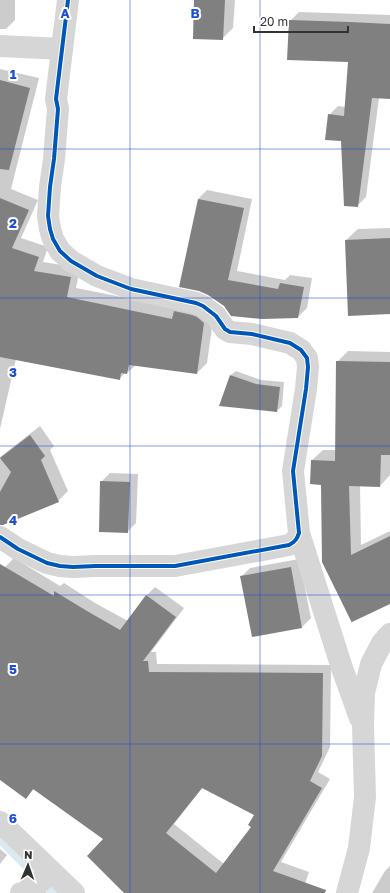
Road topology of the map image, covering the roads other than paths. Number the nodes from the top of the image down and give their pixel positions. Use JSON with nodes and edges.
{"nodes":[{"id":1,"x":68,"y":0,"type":"edge"},
{"id":2,"x":0,"y":46,"type":"edge"},
{"id":3,"x":62,"y":49,"type":"junction"},
{"id":4,"x":299,"y":533,"type":"junction"},
{"id":5,"x":0,"y":538,"type":"edge"},
{"id":6,"x":390,"y":634,"type":"edge"},
{"id":7,"x":363,"y":726,"type":"junction"},
{"id":8,"x":0,"y":822,"type":"edge"},
{"id":9,"x":51,"y":872,"type":"junction"},
{"id":10,"x":21,"y":893,"type":"edge"},
{"id":11,"x":74,"y":893,"type":"edge"},
{"id":12,"x":348,"y":893,"type":"edge"}],
"edges":[{"from":1,"to":3,"type":"street"},
{"from":2,"to":3,"type":"street"},
{"from":3,"to":4,"type":"street"},
{"from":4,"to":5,"type":"street"},
{"from":4,"to":7,"type":"street"},
{"from":6,"to":7,"type":"street"},
{"from":7,"to":12,"type":"street"},
{"from":8,"to":9,"type":"street"},
{"from":9,"to":10,"type":"street"},
{"from":9,"to":11,"type":"street"}]}
